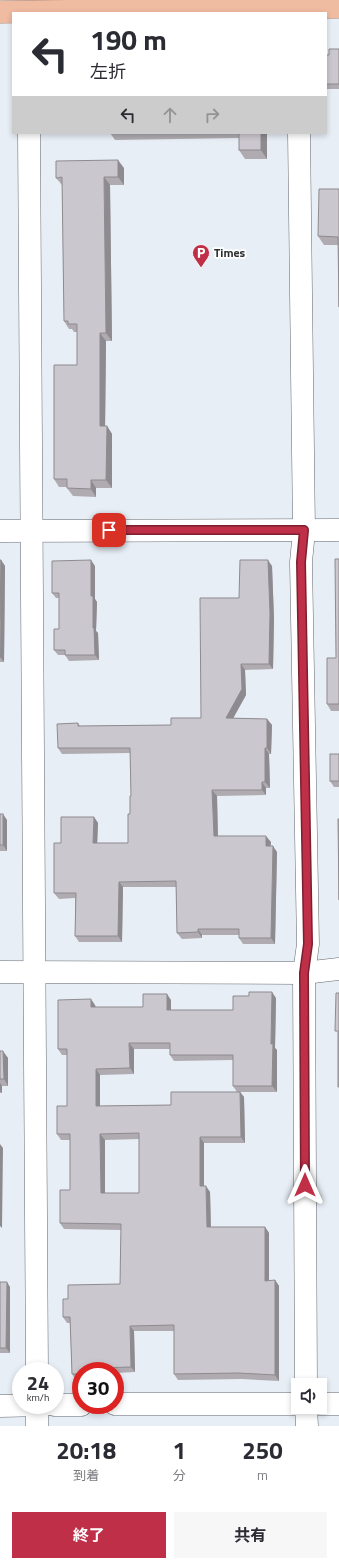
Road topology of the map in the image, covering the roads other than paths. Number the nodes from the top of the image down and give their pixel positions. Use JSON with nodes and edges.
{"nodes":[{"id":1,"x":299,"y":7,"type":"edge"},
{"id":2,"x":339,"y":7,"type":"edge"},
{"id":3,"x":0,"y":12,"type":"edge"},
{"id":4,"x":28,"y":12,"type":"edge"},
{"id":5,"x":29,"y":134,"type":"edge"},
{"id":6,"x":299,"y":134,"type":"edge"},
{"id":7,"x":31,"y":530,"type":"junction"},
{"id":8,"x":304,"y":530,"type":"junction"},
{"id":9,"x":339,"y":530,"type":"edge"},
{"id":10,"x":0,"y":531,"type":"edge"},
{"id":11,"x":339,"y":969,"type":"edge"},
{"id":12,"x":0,"y":972,"type":"edge"},
{"id":13,"x":34,"y":972,"type":"junction"},
{"id":14,"x":304,"y":973,"type":"junction"},
{"id":15,"x":37,"y":1362,"type":"edge"},
{"id":16,"x":306,"y":1378,"type":"edge"},
{"id":17,"x":124,"y":1404,"type":"edge"},
{"id":18,"x":291,"y":1404,"type":"edge"},
{"id":19,"x":327,"y":1404,"type":"edge"},
{"id":20,"x":339,"y":1404,"type":"edge"},
{"id":21,"x":0,"y":1406,"type":"edge"},
{"id":22,"x":12,"y":1406,"type":"edge"},
{"id":23,"x":37,"y":1414,"type":"edge"},
{"id":24,"x":306,"y":1414,"type":"edge"},
{"id":25,"x":37,"y":1426,"type":"edge"},
{"id":26,"x":306,"y":1426,"type":"edge"}],
"edges":[{"from":1,"to":2,"type":"highway"},
{"from":1,"to":4,"type":"highway"},
{"from":3,"to":4,"type":"highway"},
{"from":5,"to":7,"type":"street"},
{"from":6,"to":8,"type":"street"},
{"from":7,"to":8,"type":"street"},
{"from":7,"to":10,"type":"street"},
{"from":7,"to":13,"type":"street"},
{"from":8,"to":9,"type":"street"},
{"from":8,"to":14,"type":"street"},
{"from":11,"to":14,"type":"street"},
{"from":12,"to":13,"type":"street"},
{"from":13,"to":14,"type":"street"},
{"from":13,"to":15,"type":"street"},
{"from":14,"to":16,"type":"street"},
{"from":17,"to":18,"type":"street"},
{"from":19,"to":20,"type":"street"},
{"from":21,"to":22,"type":"street"},
{"from":23,"to":25,"type":"street"},
{"from":24,"to":26,"type":"street"}]}
